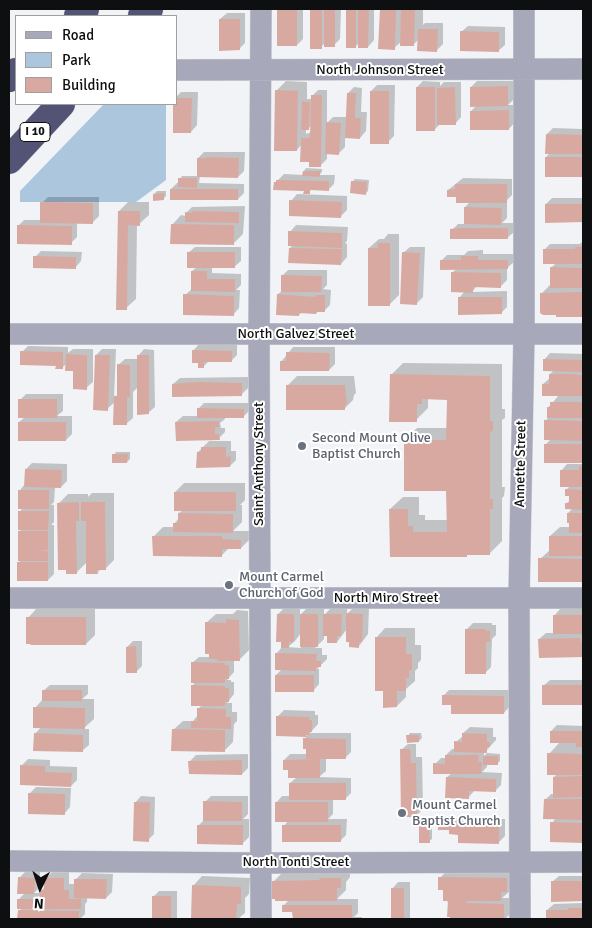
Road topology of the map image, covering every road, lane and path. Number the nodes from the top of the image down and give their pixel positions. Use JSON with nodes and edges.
{"nodes":[{"id":1,"x":261,"y":9,"type":"edge"},
{"id":2,"x":524,"y":9,"type":"edge"},
{"id":3,"x":524,"y":69,"type":"junction"},
{"id":4,"x":583,"y":69,"type":"edge"},
{"id":5,"x":178,"y":70,"type":"edge"},
{"id":6,"x":261,"y":70,"type":"junction"},
{"id":7,"x":59,"y":105,"type":"edge"},
{"id":8,"x":9,"y":160,"type":"edge"},
{"id":9,"x":9,"y":334,"type":"edge"},
{"id":10,"x":259,"y":334,"type":"junction"},
{"id":11,"x":524,"y":334,"type":"junction"},
{"id":12,"x":583,"y":334,"type":"edge"},
{"id":13,"x":9,"y":598,"type":"edge"},
{"id":14,"x":260,"y":598,"type":"junction"},
{"id":15,"x":519,"y":598,"type":"junction"},
{"id":16,"x":583,"y":598,"type":"edge"},
{"id":17,"x":9,"y":861,"type":"edge"},
{"id":18,"x":520,"y":862,"type":"junction"},
{"id":19,"x":583,"y":862,"type":"edge"},
{"id":20,"x":261,"y":863,"type":"junction"},
{"id":21,"x":261,"y":919,"type":"edge"},
{"id":22,"x":520,"y":919,"type":"edge"}],
"edges":[{"from":1,"to":6,"type":"street","name":"Saint Anthony Street"},
{"from":2,"to":3,"type":"street","name":"Annette Street"},
{"from":3,"to":4,"type":"street","name":"North Johnson Street"},
{"from":3,"to":6,"type":"street","name":"North Johnson Street"},
{"from":3,"to":11,"type":"street","name":"Annette Street"},
{"from":5,"to":6,"type":"street","name":"North Johnson Street"},
{"from":6,"to":10,"type":"street","name":"Saint Anthony Street"},
{"from":7,"to":8,"type":"highway","number":"I 10"},
{"from":9,"to":10,"type":"street","name":"North Galvez Street"},
{"from":10,"to":11,"type":"street","name":"North Galvez Street"},
{"from":10,"to":14,"type":"street","name":"Saint Anthony Street"},
{"from":11,"to":12,"type":"street","name":"North Galvez Street"},
{"from":11,"to":15,"type":"street","name":"Annette Street"},
{"from":13,"to":14,"type":"street","name":"North Miro Street"},
{"from":14,"to":15,"type":"street","name":"North Miro Street"},
{"from":14,"to":20,"type":"street","name":"Saint Anthony Street"},
{"from":15,"to":16,"type":"street","name":"North Miro Street"},
{"from":15,"to":18,"type":"street","name":"Annette Street"},
{"from":17,"to":20,"type":"street","name":"North Tonti Street"},
{"from":18,"to":19,"type":"street","name":"North Tonti Street"},
{"from":18,"to":20,"type":"street","name":"North Tonti Street"},
{"from":18,"to":22,"type":"street","name":"Annette Street"},
{"from":20,"to":21,"type":"street","name":"Saint Anthony Street"}]}
